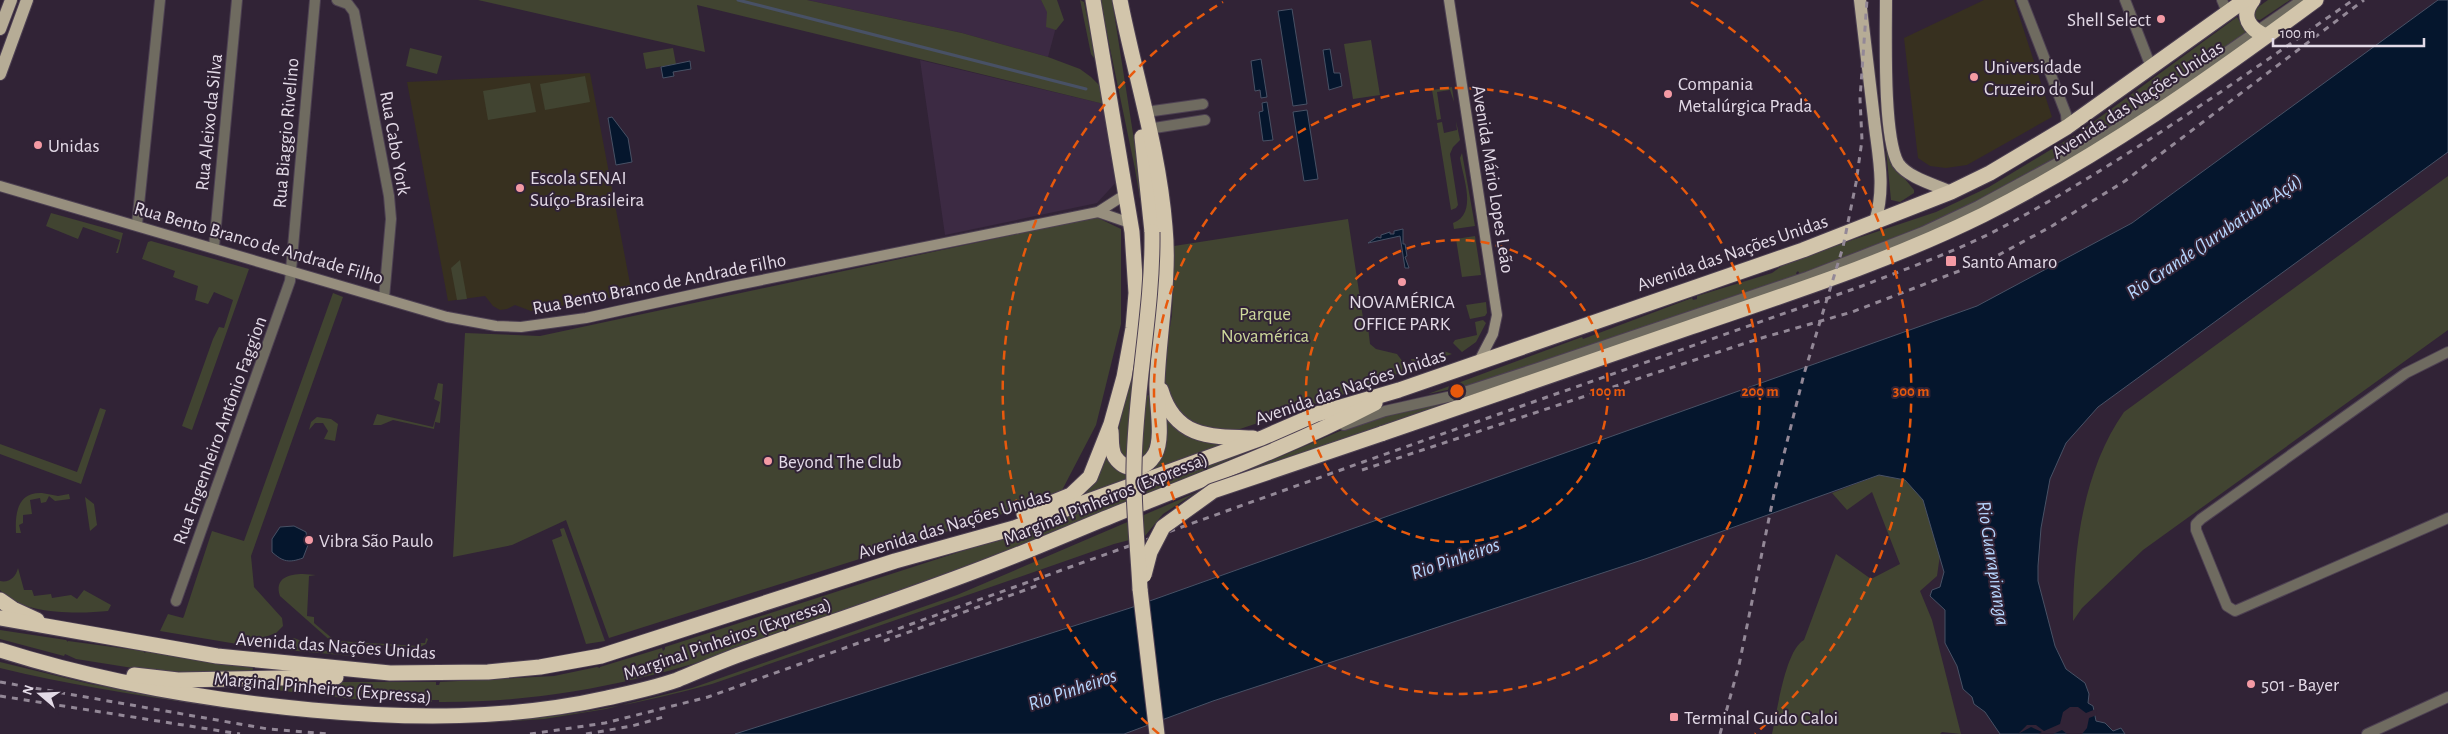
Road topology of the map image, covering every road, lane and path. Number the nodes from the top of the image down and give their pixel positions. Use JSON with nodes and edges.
{"nodes":[{"id":1,"x":10,"y":0,"type":"edge"},
{"id":2,"x":27,"y":0,"type":"edge"},
{"id":3,"x":160,"y":0,"type":"edge"},
{"id":4,"x":237,"y":0,"type":"edge"},
{"id":5,"x":315,"y":0,"type":"edge"},
{"id":6,"x":1093,"y":0,"type":"edge"},
{"id":7,"x":1120,"y":0,"type":"edge"},
{"id":8,"x":1449,"y":0,"type":"edge"},
{"id":9,"x":1860,"y":0,"type":"edge"},
{"id":10,"x":1886,"y":0,"type":"edge"},
{"id":11,"x":2022,"y":0,"type":"edge"},
{"id":12,"x":2126,"y":0,"type":"edge"},
{"id":13,"x":2245,"y":0,"type":"edge"},
{"id":14,"x":2253,"y":0,"type":"edge"},
{"id":15,"x":2302,"y":0,"type":"edge"},
{"id":16,"x":2316,"y":0,"type":"edge"},
{"id":17,"x":340,"y":1,"type":"edge"},
{"id":18,"x":2224,"y":6,"type":"edge"},
{"id":19,"x":0,"y":29,"type":"edge"},
{"id":20,"x":2260,"y":34,"type":"junction"},
{"id":21,"x":2151,"y":67,"type":"junction"},
{"id":22,"x":0,"y":74,"type":"edge"},
{"id":23,"x":1139,"y":88,"type":"junction"},
{"id":24,"x":1202,"y":104,"type":"dead end"},
{"id":25,"x":1146,"y":112,"type":"junction"},
{"id":26,"x":1206,"y":120,"type":"dead end"},
{"id":27,"x":2067,"y":127,"type":"junction"},
{"id":28,"x":1148,"y":129,"type":"junction"},
{"id":29,"x":0,"y":186,"type":"edge"},
{"id":30,"x":1951,"y":192,"type":"junction"},
{"id":31,"x":1126,"y":194,"type":"junction"},
{"id":32,"x":1098,"y":212,"type":"junction"},
{"id":33,"x":1876,"y":222,"type":"junction"},
{"id":34,"x":1130,"y":223,"type":"junction"},
{"id":35,"x":137,"y":224,"type":"junction"},
{"id":36,"x":214,"y":247,"type":"junction"},
{"id":37,"x":290,"y":270,"type":"junction"},
{"id":38,"x":384,"y":298,"type":"junction"},
{"id":39,"x":2448,"y":352,"type":"edge"},
{"id":40,"x":1479,"y":361,"type":"junction"},
{"id":41,"x":1157,"y":376,"type":"junction"},
{"id":42,"x":1398,"y":390,"type":"junction"},
{"id":43,"x":1111,"y":424,"type":"junction"},
{"id":44,"x":1262,"y":438,"type":"junction"},
{"id":45,"x":1297,"y":441,"type":"junction"},
{"id":46,"x":2448,"y":518,"type":"edge"},
{"id":47,"x":940,"y":548,"type":"junction"},
{"id":48,"x":1140,"y":589,"type":"junction"},
{"id":49,"x":0,"y":600,"type":"edge"},
{"id":50,"x":176,"y":601,"type":"dead end"},
{"id":51,"x":0,"y":618,"type":"edge"},
{"id":52,"x":61,"y":630,"type":"junction"},
{"id":53,"x":0,"y":650,"type":"edge"},
{"id":54,"x":45,"y":664,"type":"junction"},
{"id":55,"x":390,"y":673,"type":"junction"},
{"id":56,"x":2448,"y":697,"type":"edge"},
{"id":57,"x":1157,"y":734,"type":"edge"},
{"id":58,"x":2367,"y":734,"type":"edge"}],
"edges":[{"from":1,"to":19,"type":"main road"},
{"from":2,"to":22,"type":"main road"},
{"from":3,"to":35,"type":"street"},
{"from":4,"to":36,"type":"street","name":"Rua Aleixo da Silva"},
{"from":5,"to":37,"type":"street","name":"Rua Biaggio Rivelino"},
{"from":6,"to":31,"type":"highway"},
{"from":7,"to":23,"type":"highway"},
{"from":8,"to":40,"type":"street","name":"Avenida Mário Lopes Leão"},
{"from":9,"to":33,"type":"main road"},
{"from":10,"to":30,"type":"main road"},
{"from":11,"to":27,"type":"street"},
{"from":12,"to":21,"type":"street"},
{"from":13,"to":18,"type":"highway","name":"Avenida das Nações Unidas"},
{"from":14,"to":20,"type":"highway"},
{"from":15,"to":20,"type":"street"},
{"from":16,"to":20,"type":"highway","name":"Avenida das Nações Unidas"},
{"from":17,"to":38,"type":"street","name":"Rua Cabo York"},
{"from":18,"to":21,"type":"highway","name":"Avenida das Nações Unidas"},
{"from":20,"to":45,"type":"street"},
{"from":20,"to":48,"type":"highway","name":"Avenida das Nações Unidas","bridge":true},
{"from":21,"to":27,"type":"highway","name":"Avenida das Nações Unidas"},
{"from":23,"to":25,"type":"highway"},
{"from":23,"to":48,"type":"highway","bridge":true},
{"from":24,"to":25,"type":"street"},
{"from":25,"to":28,"type":"highway"},
{"from":26,"to":28,"type":"street"},
{"from":27,"to":30,"type":"highway","name":"Avenida das Nações Unidas"},
{"from":28,"to":41,"type":"highway"},
{"from":29,"to":35,"type":"street","name":"Rua Bento Branco de Andrade Filho"},
{"from":30,"to":33,"type":"highway","name":"Avenida das Nações Unidas"},
{"from":31,"to":32,"type":"street","name":"Rua Bento Branco de Andrade Filho"},
{"from":31,"to":34,"type":"highway"},
{"from":32,"to":34,"type":"street"},
{"from":32,"to":38,"type":"street","name":"Rua Bento Branco de Andrade Filho"},
{"from":33,"to":40,"type":"highway","name":"Avenida das Nações Unidas"},
{"from":34,"to":43,"type":"highway"},
{"from":35,"to":36,"type":"street","name":"Rua Bento Branco de Andrade Filho"},
{"from":36,"to":37,"type":"street","name":"Rua Bento Branco de Andrade Filho"},
{"from":37,"to":38,"type":"street","name":"Rua Bento Branco de Andrade Filho"},
{"from":37,"to":50,"type":"street","name":"Rua Engenheiro Antônio Faggion"},
{"from":39,"to":46,"type":"street"},
{"from":40,"to":42,"type":"highway","name":"Avenida das Nações Unidas"},
{"from":41,"to":43,"type":"highway"},
{"from":41,"to":44,"type":"highway"},
{"from":42,"to":44,"type":"highway","name":"Avenida das Nações Unidas"},
{"from":42,"to":45,"type":"highway","name":"Marginal Pinheiros (Expressa)"},
{"from":43,"to":47,"type":"highway"},
{"from":44,"to":47,"type":"highway","name":"Avenida das Nações Unidas"},
{"from":45,"to":54,"type":"highway","name":"Marginal Pinheiros (Expressa)"},
{"from":47,"to":55,"type":"highway","name":"Avenida das Nações Unidas"},
{"from":48,"to":57,"type":"highway"},
{"from":49,"to":52,"type":"highway"},
{"from":51,"to":52,"type":"highway","name":"Avenida das Nações Unidas"},
{"from":52,"to":55,"type":"highway","name":"Avenida das Nações Unidas"},
{"from":53,"to":54,"type":"highway","name":"Marginal Pinheiros (Expressa)"},
{"from":54,"to":55,"type":"highway"},
{"from":56,"to":58,"type":"street"}]}
